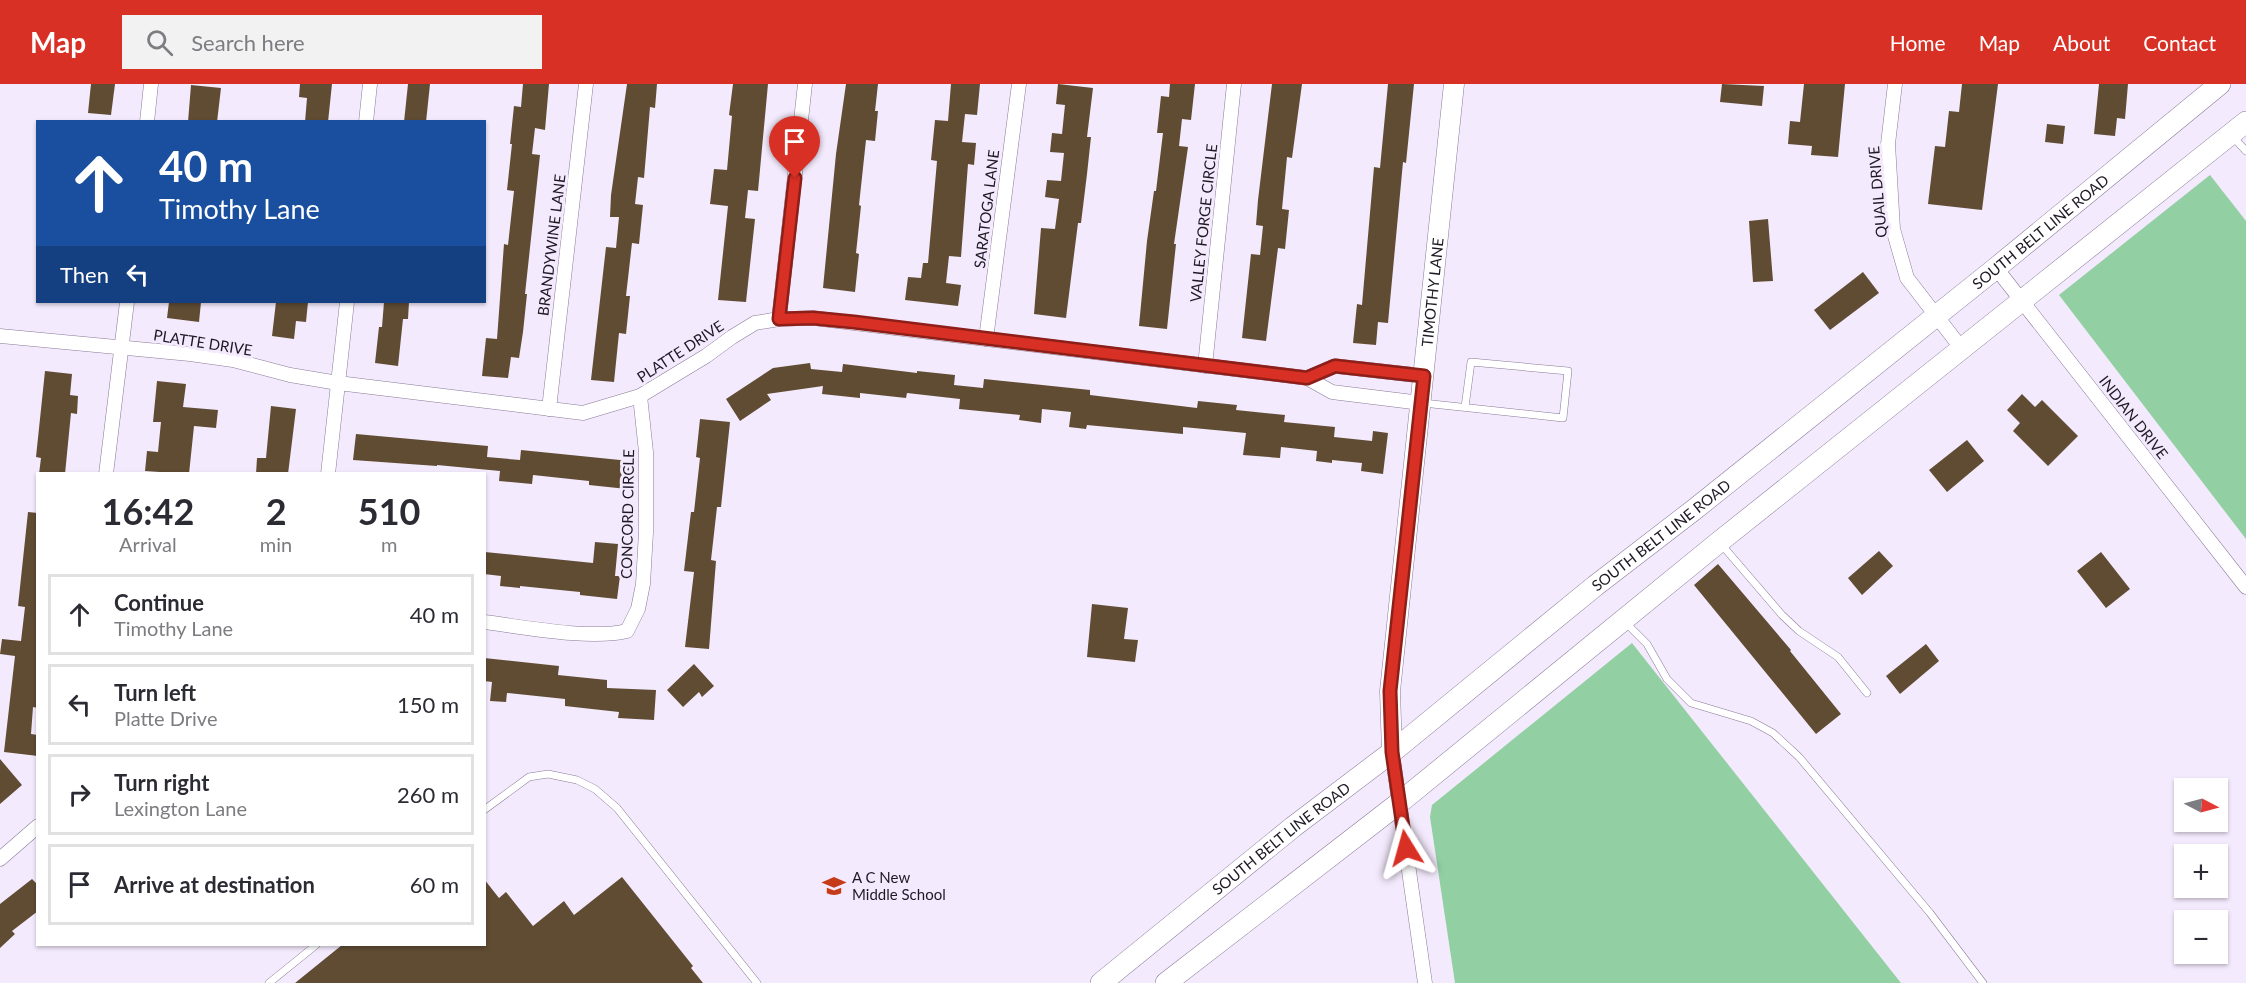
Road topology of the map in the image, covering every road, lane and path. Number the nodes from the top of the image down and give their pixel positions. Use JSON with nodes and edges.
{"nodes":[{"id":1,"x":151,"y":84,"type":"edge"},
{"id":2,"x":370,"y":84,"type":"edge"},
{"id":3,"x":586,"y":84,"type":"edge"},
{"id":4,"x":805,"y":84,"type":"edge"},
{"id":5,"x":1019,"y":84,"type":"edge"},
{"id":6,"x":1234,"y":84,"type":"edge"},
{"id":7,"x":1454,"y":84,"type":"edge"},
{"id":8,"x":1895,"y":84,"type":"edge"},
{"id":9,"x":2220,"y":84,"type":"edge"},
{"id":10,"x":147,"y":120,"type":"edge"},
{"id":11,"x":366,"y":120,"type":"edge"},
{"id":12,"x":2239,"y":129,"type":"edge"},
{"id":13,"x":2246,"y":151,"type":"edge"},
{"id":14,"x":1996,"y":267,"type":"junction"},
{"id":15,"x":2022,"y":301,"type":"junction"},
{"id":16,"x":127,"y":303,"type":"edge"},
{"id":17,"x":346,"y":303,"type":"edge"},
{"id":18,"x":1936,"y":315,"type":"junction"},
{"id":19,"x":779,"y":319,"type":"junction"},
{"id":20,"x":0,"y":336,"type":"edge"},
{"id":21,"x":986,"y":339,"type":"junction"},
{"id":22,"x":122,"y":348,"type":"junction"},
{"id":23,"x":1962,"y":349,"type":"junction"},
{"id":24,"x":1205,"y":366,"type":"junction"},
{"id":25,"x":1424,"y":376,"type":"junction"},
{"id":26,"x":1307,"y":378,"type":"junction"},
{"id":27,"x":338,"y":383,"type":"junction"},
{"id":28,"x":640,"y":396,"type":"junction"},
{"id":29,"x":1421,"y":403,"type":"junction"},
{"id":30,"x":1465,"y":408,"type":"junction"},
{"id":31,"x":549,"y":409,"type":"junction"},
{"id":32,"x":106,"y":472,"type":"edge"},
{"id":33,"x":328,"y":472,"type":"edge"},
{"id":34,"x":1719,"y":542,"type":"junction"},
{"id":35,"x":2246,"y":587,"type":"edge"},
{"id":36,"x":1624,"y":621,"type":"junction"},
{"id":37,"x":486,"y":622,"type":"edge"},
{"id":38,"x":1867,"y":693,"type":"dead end"},
{"id":39,"x":1392,"y":752,"type":"junction"},
{"id":40,"x":1399,"y":803,"type":"junction"},
{"id":41,"x":486,"y":809,"type":"edge"},
{"id":42,"x":36,"y":828,"type":"edge"},
{"id":43,"x":0,"y":859,"type":"edge"},
{"id":44,"x":315,"y":946,"type":"edge"},
{"id":45,"x":269,"y":983,"type":"edge"},
{"id":46,"x":756,"y":983,"type":"edge"},
{"id":47,"x":1101,"y":983,"type":"edge"},
{"id":48,"x":1166,"y":983,"type":"edge"},
{"id":49,"x":1425,"y":983,"type":"edge"},
{"id":50,"x":1983,"y":983,"type":"edge"}],
"edges":[{"from":1,"to":10,"type":"street"},
{"from":2,"to":11,"type":"street"},
{"from":3,"to":31,"type":"street","name":"BRANDYWINE LANE"},
{"from":4,"to":19,"type":"street"},
{"from":5,"to":21,"type":"street","name":"SARATOGA LANE"},
{"from":6,"to":24,"type":"street","name":"VALLEY FORGE CIRCLE"},
{"from":7,"to":25,"type":"street","name":"TIMOTHY LANE"},
{"from":8,"to":18,"type":"street","name":"QUAIL DRIVE"},
{"from":9,"to":14,"type":"main road","name":"SOUTH BELT LINE ROAD"},
{"from":12,"to":13,"type":"lane"},
{"from":12,"to":15,"type":"main road"},
{"from":14,"to":15,"type":"street","name":"INDIAN DRIVE"},
{"from":14,"to":18,"type":"main road","name":"SOUTH BELT LINE ROAD"},
{"from":15,"to":23,"type":"main road"},
{"from":15,"to":35,"type":"street","name":"INDIAN DRIVE"},
{"from":16,"to":22,"type":"street"},
{"from":17,"to":27,"type":"street"},
{"from":18,"to":23,"type":"street","name":"QUAIL DRIVE"},
{"from":18,"to":39,"type":"main road","name":"SOUTH BELT LINE ROAD"},
{"from":19,"to":21,"type":"street","name":"PLATTE DRIVE"},
{"from":19,"to":28,"type":"street","name":"PLATTE DRIVE"},
{"from":20,"to":22,"type":"street","name":"PLATTE DRIVE"},
{"from":21,"to":24,"type":"street","name":"PLATTE DRIVE"},
{"from":22,"to":27,"type":"street","name":"PLATTE DRIVE"},
{"from":22,"to":32,"type":"street"},
{"from":23,"to":34,"type":"main road"},
{"from":24,"to":26,"type":"street","name":"PLATTE DRIVE"},
{"from":25,"to":26,"type":"street","name":"PLATTE DRIVE"},
{"from":25,"to":29,"type":"street","name":"TIMOTHY LANE"},
{"from":26,"to":29,"type":"street","name":"PLATTE DRIVE"},
{"from":27,"to":31,"type":"street","name":"PLATTE DRIVE"},
{"from":27,"to":33,"type":"street"},
{"from":28,"to":31,"type":"street","name":"PLATTE DRIVE"},
{"from":28,"to":37,"type":"street","name":"CONCORD CIRCLE"},
{"from":29,"to":30,"type":"lane"},
{"from":29,"to":39,"type":"street","name":"TIMOTHY LANE"},
{"from":30,"to":30,"type":"lane"},
{"from":34,"to":36,"type":"main road"},
{"from":34,"to":38,"type":"lane"},
{"from":36,"to":40,"type":"main road"},
{"from":36,"to":50,"type":"lane"},
{"from":39,"to":40,"type":"street"},
{"from":39,"to":47,"type":"main road","name":"SOUTH BELT LINE ROAD"},
{"from":40,"to":48,"type":"main road"},
{"from":40,"to":49,"type":"street"},
{"from":41,"to":46,"type":"lane"},
{"from":42,"to":43,"type":"street"},
{"from":44,"to":45,"type":"lane"}]}
